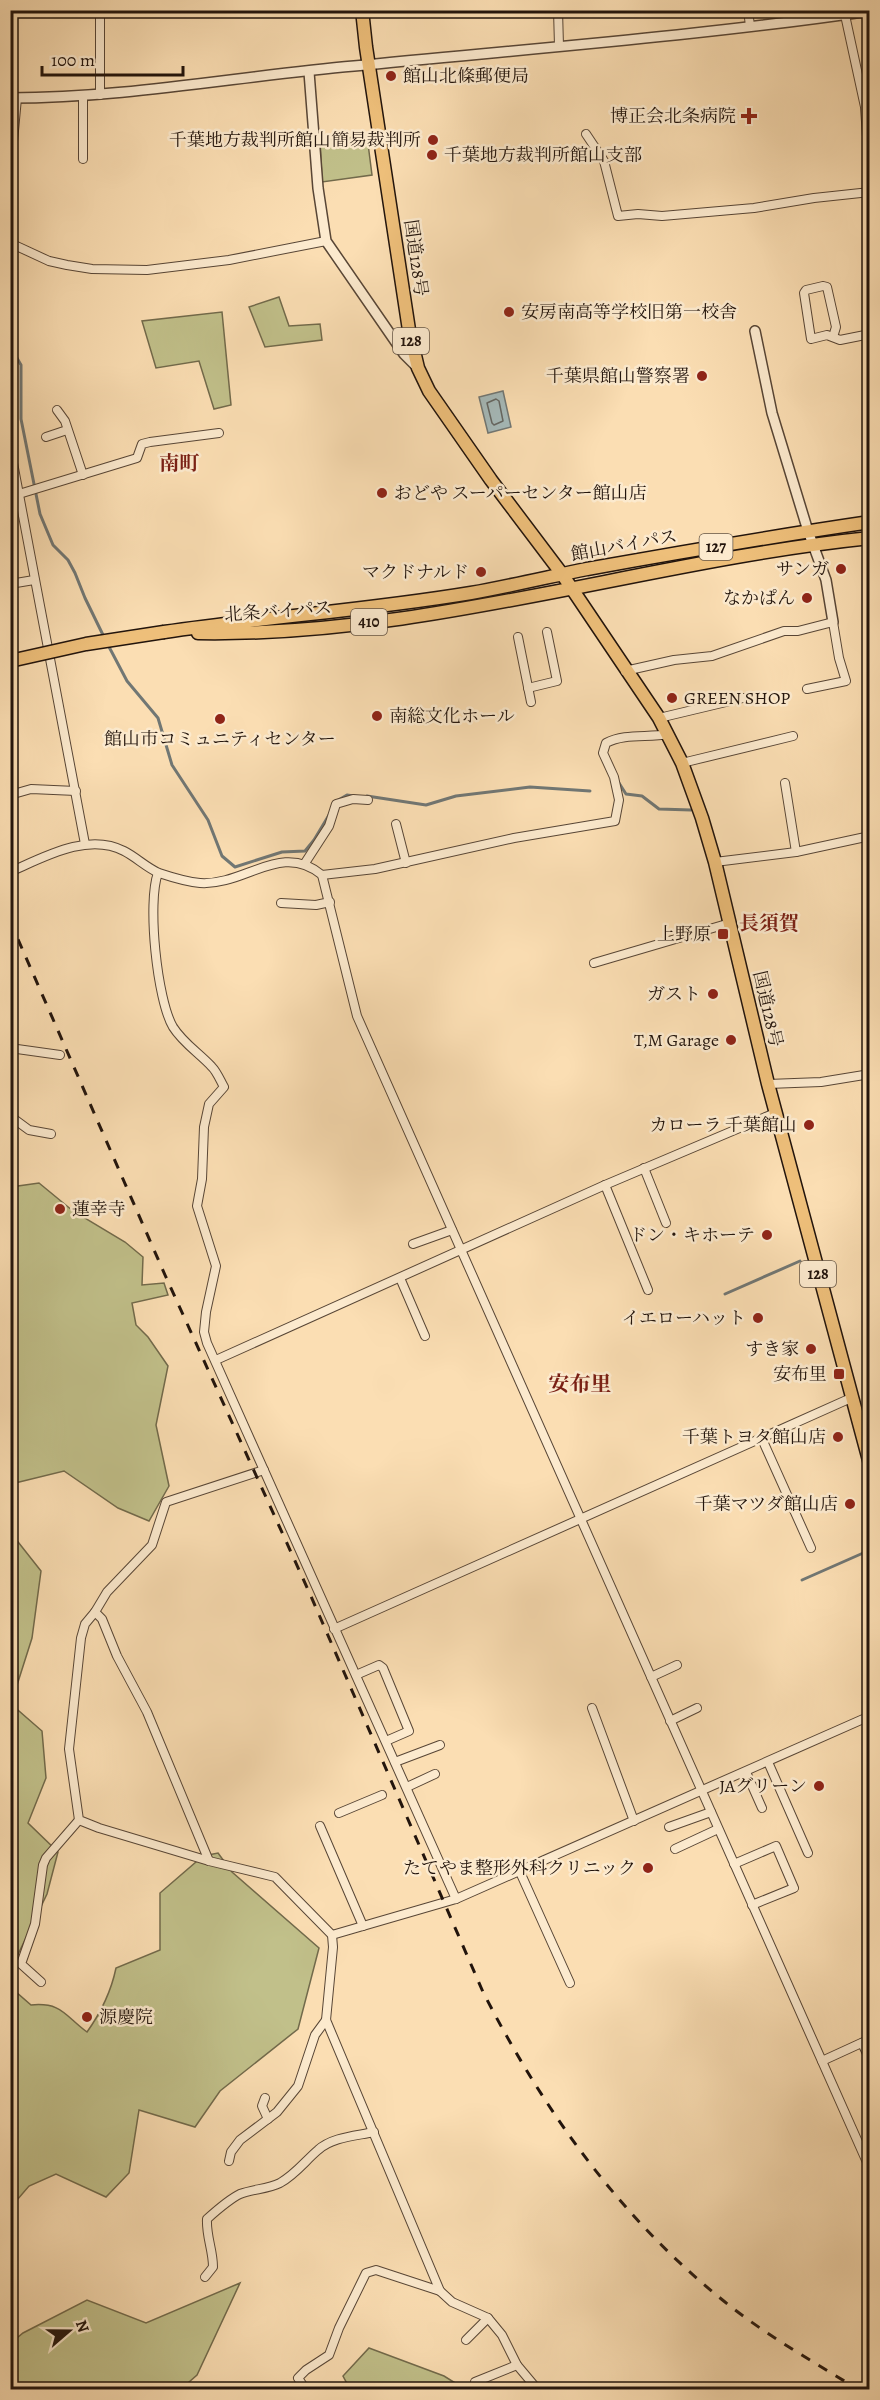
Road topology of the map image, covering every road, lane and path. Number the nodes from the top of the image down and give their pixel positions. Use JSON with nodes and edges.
{"nodes":[{"id":1,"x":100,"y":10,"type":"edge"},
{"id":2,"x":362,"y":10,"type":"edge"},
{"id":3,"x":558,"y":10,"type":"edge"},
{"id":4,"x":748,"y":10,"type":"edge"},
{"id":5,"x":870,"y":11,"type":"edge"},
{"id":6,"x":844,"y":15,"type":"junction"},
{"id":7,"x":750,"y":26,"type":"junction"},
{"id":8,"x":559,"y":46,"type":"junction"},
{"id":9,"x":369,"y":65,"type":"junction"},
{"id":10,"x":309,"y":72,"type":"junction"},
{"id":11,"x":83,"y":95,"type":"junction"},
{"id":12,"x":100,"y":95,"type":"junction"},
{"id":13,"x":14,"y":98,"type":"edge"},
{"id":14,"x":586,"y":134,"type":"dead end"},
{"id":15,"x":83,"y":159,"type":"dead end"},
{"id":16,"x":10,"y":174,"type":"edge"},
{"id":17,"x":870,"y":181,"type":"edge"},
{"id":18,"x":870,"y":192,"type":"edge"},
{"id":19,"x":326,"y":241,"type":"junction"},
{"id":20,"x":10,"y":243,"type":"edge"},
{"id":21,"x":755,"y":331,"type":"dead end"},
{"id":22,"x":870,"y":334,"type":"edge"},
{"id":23,"x":834,"y":337,"type":"junction"},
{"id":24,"x":418,"y":368,"type":"junction"},
{"id":25,"x":57,"y":410,"type":"dead end"},
{"id":26,"x":68,"y":429,"type":"junction"},
{"id":27,"x":219,"y":433,"type":"dead end"},
{"id":28,"x":46,"y":437,"type":"dead end"},
{"id":29,"x":10,"y":447,"type":"edge"},
{"id":30,"x":83,"y":475,"type":"junction"},
{"id":31,"x":19,"y":494,"type":"junction"},
{"id":32,"x":870,"y":522,"type":"edge"},
{"id":33,"x":808,"y":531,"type":"junction"},
{"id":34,"x":870,"y":538,"type":"edge"},
{"id":35,"x":813,"y":545,"type":"junction"},
{"id":36,"x":562,"y":574,"type":"junction"},
{"id":37,"x":34,"y":580,"type":"junction"},
{"id":38,"x":10,"y":584,"type":"edge"},
{"id":39,"x":572,"y":589,"type":"junction"},
{"id":40,"x":833,"y":622,"type":"junction"},
{"id":41,"x":164,"y":632,"type":"junction"},
{"id":42,"x":547,"y":632,"type":"dead end"},
{"id":43,"x":518,"y":637,"type":"dead end"},
{"id":44,"x":10,"y":661,"type":"edge"},
{"id":45,"x":626,"y":671,"type":"junction"},
{"id":46,"x":528,"y":688,"type":"junction"},
{"id":47,"x":807,"y":689,"type":"dead end"},
{"id":48,"x":743,"y":698,"type":"dead end"},
{"id":49,"x":531,"y":702,"type":"dead end"},
{"id":50,"x":659,"y":718,"type":"junction"},
{"id":51,"x":668,"y":734,"type":"junction"},
{"id":52,"x":793,"y":736,"type":"dead end"},
{"id":53,"x":682,"y":763,"type":"junction"},
{"id":54,"x":785,"y":783,"type":"dead end"},
{"id":55,"x":76,"y":791,"type":"junction"},
{"id":56,"x":10,"y":795,"type":"edge"},
{"id":57,"x":368,"y":800,"type":"dead end"},
{"id":58,"x":396,"y":824,"type":"dead end"},
{"id":59,"x":870,"y":836,"type":"edge"},
{"id":60,"x":85,"y":844,"type":"junction"},
{"id":61,"x":795,"y":852,"type":"junction"},
{"id":62,"x":405,"y":862,"type":"junction"},
{"id":63,"x":715,"y":862,"type":"junction"},
{"id":64,"x":305,"y":863,"type":"junction"},
{"id":65,"x":10,"y":872,"type":"edge"},
{"id":66,"x":158,"y":873,"type":"junction"},
{"id":67,"x":322,"y":875,"type":"junction"},
{"id":68,"x":330,"y":902,"type":"junction"},
{"id":69,"x":281,"y":903,"type":"dead end"},
{"id":70,"x":730,"y":923,"type":"junction"},
{"id":71,"x":594,"y":963,"type":"dead end"},
{"id":72,"x":10,"y":1048,"type":"edge"},
{"id":73,"x":60,"y":1055,"type":"dead end"},
{"id":74,"x":870,"y":1074,"type":"edge"},
{"id":75,"x":768,"y":1084,"type":"junction"},
{"id":76,"x":775,"y":1113,"type":"junction"},
{"id":77,"x":10,"y":1116,"type":"edge"},
{"id":78,"x":51,"y":1134,"type":"dead end"},
{"id":79,"x":644,"y":1168,"type":"junction"},
{"id":80,"x":606,"y":1185,"type":"junction"},
{"id":81,"x":666,"y":1223,"type":"dead end"},
{"id":82,"x":452,"y":1230,"type":"junction"},
{"id":83,"x":413,"y":1244,"type":"dead end"},
{"id":84,"x":461,"y":1250,"type":"junction"},
{"id":85,"x":399,"y":1278,"type":"junction"},
{"id":86,"x":648,"y":1290,"type":"dead end"},
{"id":87,"x":425,"y":1336,"type":"dead end"},
{"id":88,"x":216,"y":1360,"type":"junction"},
{"id":89,"x":851,"y":1398,"type":"junction"},
{"id":90,"x":863,"y":1419,"type":"edge"},
{"id":91,"x":762,"y":1439,"type":"junction"},
{"id":92,"x":870,"y":1464,"type":"edge"},
{"id":93,"x":264,"y":1470,"type":"junction"},
{"id":94,"x":581,"y":1520,"type":"junction"},
{"id":95,"x":812,"y":1548,"type":"dead end"},
{"id":96,"x":95,"y":1612,"type":"junction"},
{"id":97,"x":334,"y":1629,"type":"junction"},
{"id":98,"x":677,"y":1665,"type":"dead end"},
{"id":99,"x":356,"y":1675,"type":"junction"},
{"id":100,"x":651,"y":1677,"type":"junction"},
{"id":101,"x":592,"y":1708,"type":"dead end"},
{"id":102,"x":697,"y":1708,"type":"dead end"},
{"id":103,"x":870,"y":1716,"type":"edge"},
{"id":104,"x":670,"y":1720,"type":"junction"},
{"id":105,"x":386,"y":1741,"type":"junction"},
{"id":106,"x":440,"y":1745,"type":"dead end"},
{"id":107,"x":395,"y":1762,"type":"junction"},
{"id":108,"x":768,"y":1762,"type":"junction"},
{"id":109,"x":746,"y":1772,"type":"junction"},
{"id":110,"x":435,"y":1774,"type":"dead end"},
{"id":111,"x":407,"y":1787,"type":"junction"},
{"id":112,"x":701,"y":1790,"type":"junction"},
{"id":113,"x":382,"y":1795,"type":"dead end"},
{"id":114,"x":762,"y":1808,"type":"dead end"},
{"id":115,"x":711,"y":1812,"type":"junction"},
{"id":116,"x":339,"y":1813,"type":"dead end"},
{"id":117,"x":79,"y":1820,"type":"junction"},
{"id":118,"x":634,"y":1821,"type":"junction"},
{"id":119,"x":320,"y":1826,"type":"dead end"},
{"id":120,"x":669,"y":1827,"type":"dead end"},
{"id":121,"x":718,"y":1829,"type":"junction"},
{"id":122,"x":675,"y":1849,"type":"dead end"},
{"id":123,"x":808,"y":1853,"type":"dead end"},
{"id":124,"x":209,"y":1861,"type":"junction"},
{"id":125,"x":734,"y":1864,"type":"junction"},
{"id":126,"x":520,"y":1872,"type":"junction"},
{"id":127,"x":456,"y":1899,"type":"junction"},
{"id":128,"x":752,"y":1905,"type":"junction"},
{"id":129,"x":363,"y":1926,"type":"junction"},
{"id":130,"x":332,"y":1935,"type":"junction"},
{"id":131,"x":41,"y":1982,"type":"dead end"},
{"id":132,"x":570,"y":1983,"type":"dead end"},
{"id":133,"x":326,"y":2020,"type":"junction"},
{"id":134,"x":866,"y":2041,"type":"edge"},
{"id":135,"x":870,"y":2060,"type":"edge"},
{"id":136,"x":822,"y":2061,"type":"junction"},
{"id":137,"x":265,"y":2098,"type":"dead end"},
{"id":138,"x":268,"y":2119,"type":"junction"},
{"id":139,"x":374,"y":2132,"type":"junction"},
{"id":140,"x":229,"y":2161,"type":"dead end"},
{"id":141,"x":870,"y":2169,"type":"edge"},
{"id":142,"x":205,"y":2277,"type":"dead end"},
{"id":143,"x":440,"y":2290,"type":"junction"},
{"id":144,"x":488,"y":2318,"type":"junction"},
{"id":145,"x":466,"y":2340,"type":"dead end"},
{"id":146,"x":517,"y":2366,"type":"junction"},
{"id":147,"x":475,"y":2382,"type":"dead end"},
{"id":148,"x":306,"y":2390,"type":"edge"},
{"id":149,"x":538,"y":2390,"type":"edge"}],
"edges":[{"from":1,"to":12,"type":"street"},
{"from":2,"to":9,"type":"highway","name":"国道128号","number":"128"},
{"from":3,"to":8,"type":"street"},
{"from":4,"to":7,"type":"street"},
{"from":5,"to":6,"type":"street"},
{"from":6,"to":7,"type":"street"},
{"from":6,"to":17,"type":"street"},
{"from":7,"to":8,"type":"street"},
{"from":8,"to":9,"type":"street"},
{"from":9,"to":10,"type":"street"},
{"from":9,"to":24,"type":"highway","name":"国道128号","number":"128"},
{"from":10,"to":12,"type":"street"},
{"from":10,"to":19,"type":"street"},
{"from":11,"to":12,"type":"street"},
{"from":11,"to":13,"type":"street"},
{"from":11,"to":15,"type":"street"},
{"from":13,"to":16,"type":"street"},
{"from":14,"to":18,"type":"street"},
{"from":19,"to":20,"type":"street"},
{"from":19,"to":24,"type":"street"},
{"from":21,"to":33,"type":"street"},
{"from":22,"to":23,"type":"street"},
{"from":23,"to":23,"type":"street"},
{"from":24,"to":36,"type":"highway","name":"国道128号","number":"128"},
{"from":25,"to":26,"type":"street"},
{"from":26,"to":28,"type":"street"},
{"from":26,"to":30,"type":"street"},
{"from":27,"to":30,"type":"street"},
{"from":29,"to":31,"type":"street"},
{"from":30,"to":31,"type":"street"},
{"from":31,"to":37,"type":"street"},
{"from":32,"to":33,"type":"highway","name":"館山バイパス","number":"127"},
{"from":33,"to":35,"type":"street"},
{"from":33,"to":36,"type":"highway","name":"館山バイパス","number":"127"},
{"from":34,"to":35,"type":"highway","name":"館山バイパス","number":"127"},
{"from":35,"to":39,"type":"highway","name":"館山バイパス","number":"127"},
{"from":35,"to":40,"type":"street"},
{"from":36,"to":39,"type":"highway","number":"128"},
{"from":36,"to":41,"type":"highway","name":"北条バイパス","number":"410"},
{"from":37,"to":38,"type":"street"},
{"from":37,"to":55,"type":"street"},
{"from":39,"to":41,"type":"highway","name":"北条バイパス","number":"410"},
{"from":39,"to":45,"type":"highway","name":"国道128号","number":"128"},
{"from":40,"to":45,"type":"street"},
{"from":40,"to":47,"type":"street"},
{"from":41,"to":44,"type":"highway","name":"北条バイパス","number":"410","bridge":true},
{"from":42,"to":46,"type":"street"},
{"from":43,"to":46,"type":"street"},
{"from":45,"to":50,"type":"highway","name":"国道128号","number":"128"},
{"from":46,"to":49,"type":"street"},
{"from":48,"to":50,"type":"street"},
{"from":50,"to":51,"type":"highway","name":"国道128号","number":"128"},
{"from":51,"to":53,"type":"highway","name":"国道128号","number":"128"},
{"from":51,"to":62,"type":"street"},
{"from":52,"to":53,"type":"street"},
{"from":53,"to":63,"type":"highway","name":"国道128号","number":"128"},
{"from":54,"to":61,"type":"street"},
{"from":55,"to":56,"type":"street"},
{"from":55,"to":60,"type":"street"},
{"from":57,"to":64,"type":"street"},
{"from":58,"to":62,"type":"street"},
{"from":59,"to":61,"type":"street"},
{"from":60,"to":65,"type":"street"},
{"from":60,"to":66,"type":"street"},
{"from":61,"to":63,"type":"street"},
{"from":62,"to":67,"type":"street"},
{"from":63,"to":70,"type":"highway","name":"国道128号","number":"128"},
{"from":64,"to":66,"type":"street"},
{"from":64,"to":67,"type":"street"},
{"from":66,"to":88,"type":"street"},
{"from":67,"to":68,"type":"street"},
{"from":68,"to":69,"type":"street"},
{"from":68,"to":82,"type":"street"},
{"from":70,"to":71,"type":"street"},
{"from":70,"to":75,"type":"highway","name":"国道128号","number":"128"},
{"from":72,"to":73,"type":"street"},
{"from":74,"to":75,"type":"street"},
{"from":75,"to":76,"type":"highway","name":"国道128号","number":"128"},
{"from":76,"to":79,"type":"street"},
{"from":76,"to":89,"type":"highway","name":"国道128号","number":"128"},
{"from":77,"to":78,"type":"street"},
{"from":79,"to":80,"type":"street"},
{"from":79,"to":81,"type":"street"},
{"from":80,"to":84,"type":"street"},
{"from":80,"to":86,"type":"street"},
{"from":82,"to":83,"type":"street"},
{"from":82,"to":84,"type":"street"},
{"from":84,"to":85,"type":"street"},
{"from":84,"to":94,"type":"street"},
{"from":85,"to":87,"type":"street"},
{"from":85,"to":88,"type":"street"},
{"from":88,"to":93,"type":"street"},
{"from":89,"to":90,"type":"highway","name":"国道128号","number":"128"},
{"from":89,"to":91,"type":"street"},
{"from":90,"to":92,"type":"highway","name":"国道128号","number":"128"},
{"from":91,"to":94,"type":"street"},
{"from":91,"to":95,"type":"street"},
{"from":93,"to":96,"type":"street"},
{"from":93,"to":97,"type":"street"},
{"from":94,"to":97,"type":"street"},
{"from":94,"to":100,"type":"street"},
{"from":96,"to":117,"type":"street"},
{"from":96,"to":124,"type":"street"},
{"from":97,"to":99,"type":"street"},
{"from":98,"to":100,"type":"street"},
{"from":99,"to":105,"type":"street"},
{"from":99,"to":105,"type":"street"},
{"from":100,"to":104,"type":"street"},
{"from":101,"to":118,"type":"street"},
{"from":102,"to":104,"type":"street"},
{"from":103,"to":108,"type":"street"},
{"from":104,"to":112,"type":"street"},
{"from":105,"to":107,"type":"street"},
{"from":106,"to":107,"type":"street"},
{"from":107,"to":111,"type":"street"},
{"from":108,"to":109,"type":"street"},
{"from":108,"to":123,"type":"street"},
{"from":109,"to":112,"type":"street"},
{"from":109,"to":114,"type":"street"},
{"from":110,"to":111,"type":"street"},
{"from":111,"to":127,"type":"street"},
{"from":112,"to":115,"type":"street"},
{"from":112,"to":118,"type":"street"},
{"from":113,"to":116,"type":"street"},
{"from":115,"to":120,"type":"street"},
{"from":115,"to":121,"type":"street"},
{"from":117,"to":124,"type":"street"},
{"from":117,"to":131,"type":"street"},
{"from":118,"to":126,"type":"street"},
{"from":119,"to":129,"type":"street"},
{"from":121,"to":122,"type":"street"},
{"from":121,"to":125,"type":"street"},
{"from":124,"to":130,"type":"street"},
{"from":125,"to":128,"type":"street"},
{"from":125,"to":128,"type":"street"},
{"from":126,"to":127,"type":"street"},
{"from":126,"to":132,"type":"street"},
{"from":127,"to":129,"type":"street"},
{"from":128,"to":136,"type":"street"},
{"from":129,"to":130,"type":"street"},
{"from":130,"to":133,"type":"street"},
{"from":133,"to":138,"type":"street"},
{"from":133,"to":139,"type":"street"},
{"from":134,"to":135,"type":"street"},
{"from":134,"to":136,"type":"street"},
{"from":136,"to":141,"type":"street"},
{"from":137,"to":138,"type":"street"},
{"from":138,"to":140,"type":"street"},
{"from":139,"to":142,"type":"street"},
{"from":139,"to":143,"type":"street"},
{"from":143,"to":144,"type":"street"},
{"from":143,"to":148,"type":"street"},
{"from":144,"to":145,"type":"street"},
{"from":144,"to":146,"type":"street"},
{"from":146,"to":147,"type":"street"},
{"from":146,"to":149,"type":"street"}]}
